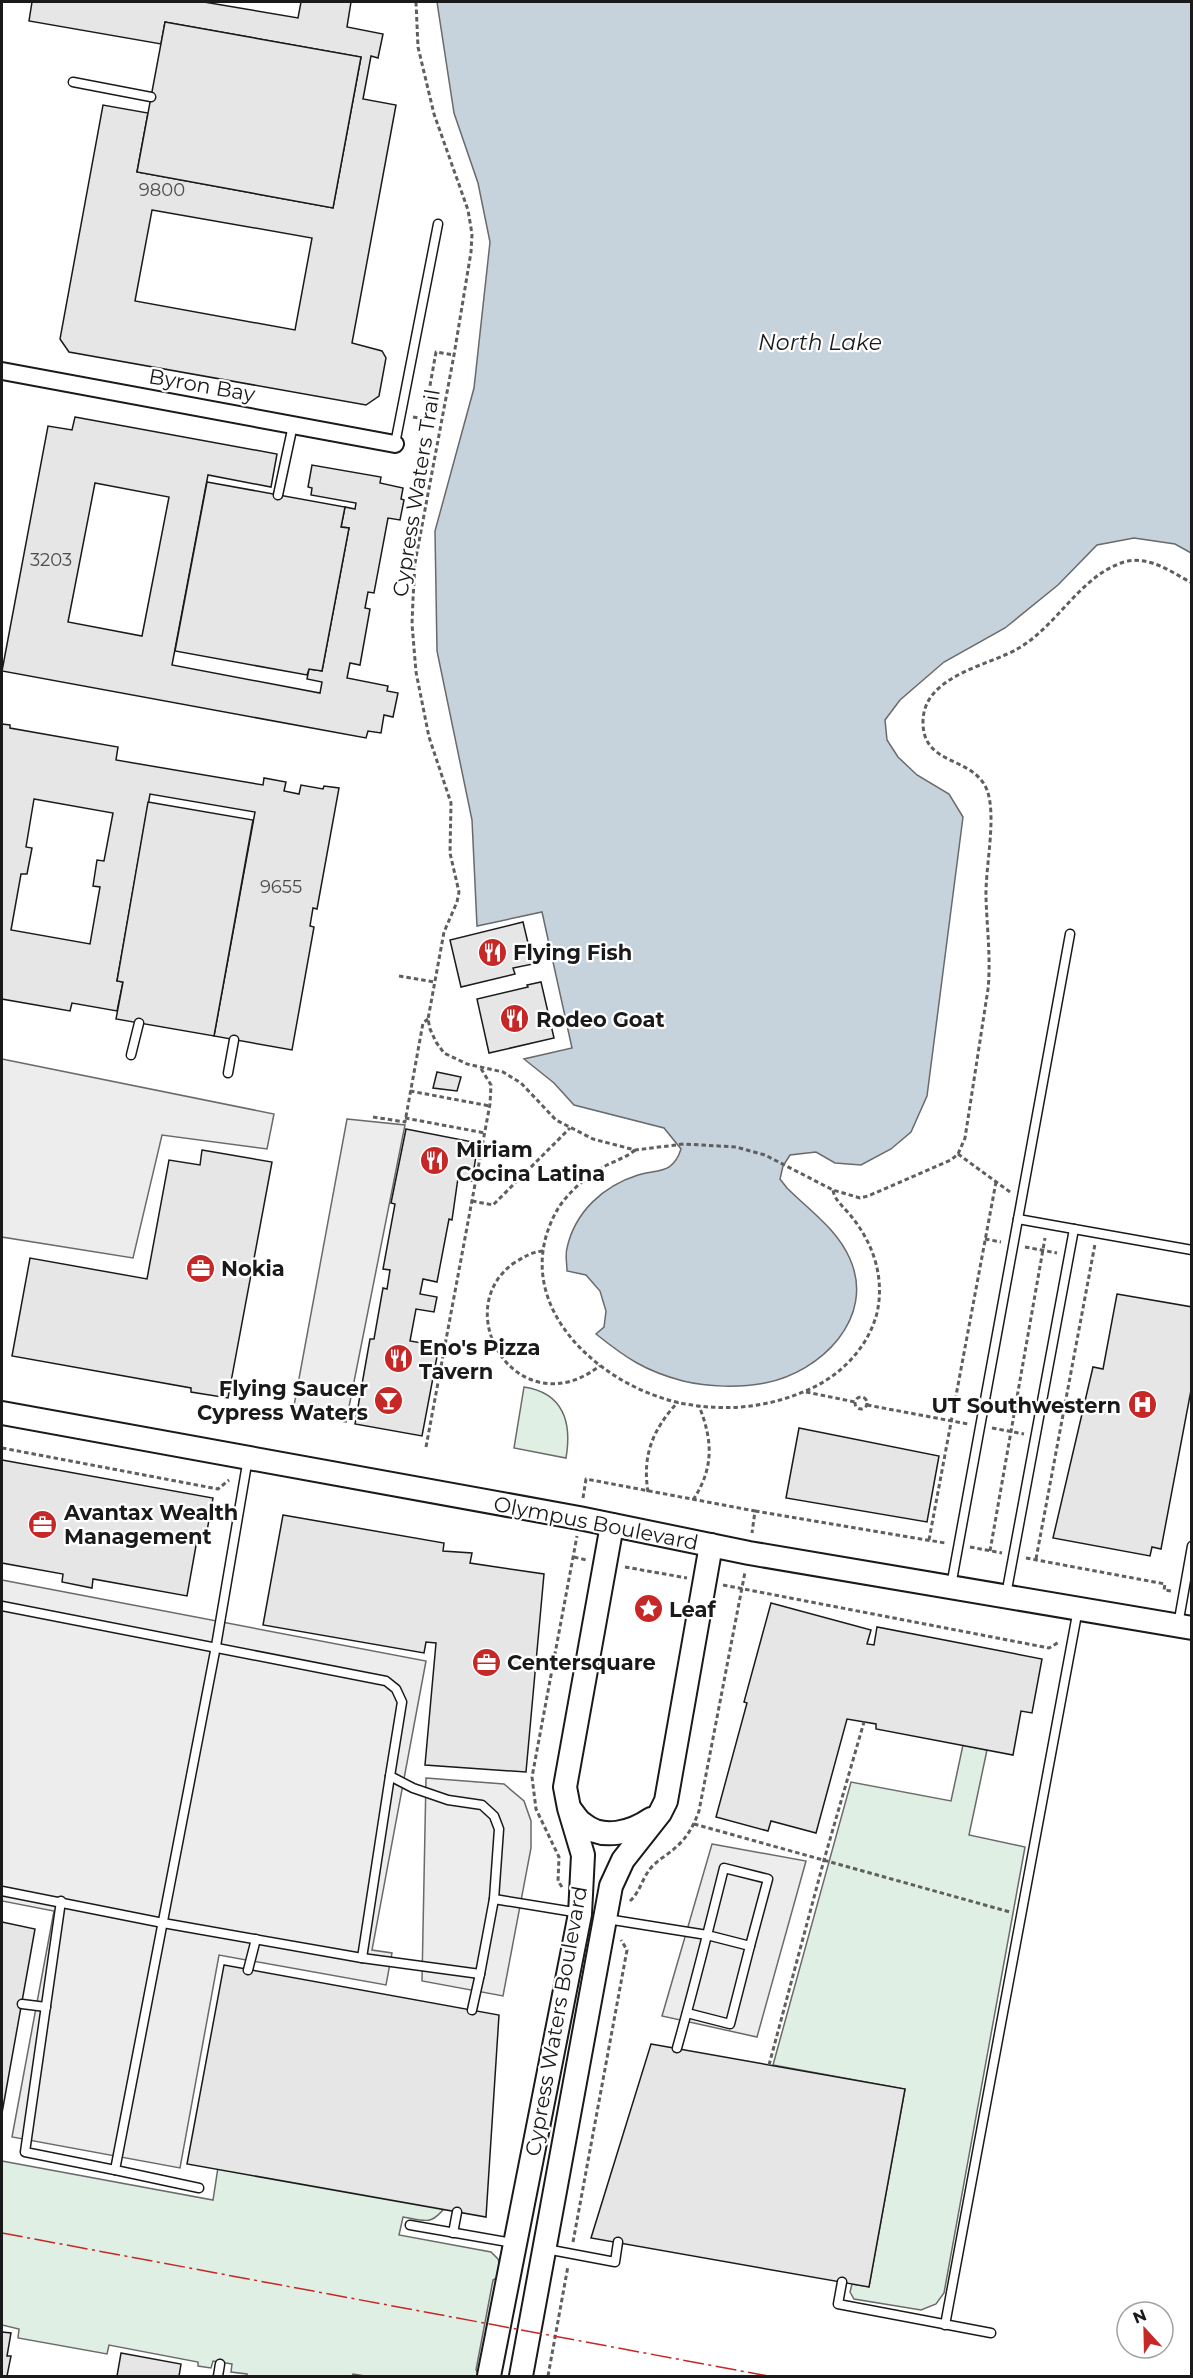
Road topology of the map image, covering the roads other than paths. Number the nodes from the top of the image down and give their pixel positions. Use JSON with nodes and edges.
{"nodes":[{"id":1,"x":73,"y":82,"type":"dead end"},
{"id":2,"x":151,"y":97,"type":"dead end"},
{"id":3,"x":438,"y":224,"type":"dead end"},
{"id":4,"x":2,"y":371,"type":"edge"},
{"id":5,"x":293,"y":425,"type":"junction"},
{"id":6,"x":394,"y":444,"type":"joint"},
{"id":7,"x":278,"y":495,"type":"dead end"},
{"id":8,"x":1070,"y":934,"type":"dead end"},
{"id":9,"x":139,"y":1023,"type":"dead end"},
{"id":10,"x":234,"y":1040,"type":"dead end"},
{"id":11,"x":131,"y":1055,"type":"dead end"},
{"id":12,"x":228,"y":1073,"type":"dead end"},
{"id":13,"x":1018,"y":1219,"type":"junction"},
{"id":14,"x":1074,"y":1229,"type":"junction"},
{"id":15,"x":1191,"y":1250,"type":"edge"},
{"id":16,"x":2,"y":1413,"type":"edge"},
{"id":17,"x":248,"y":1458,"type":"junction"},
{"id":18,"x":612,"y":1525,"type":"junction"},
{"id":19,"x":711,"y":1545,"type":"junction"},
{"id":20,"x":1191,"y":1546,"type":"edge"},
{"id":21,"x":951,"y":1586,"type":"junction"},
{"id":22,"x":1006,"y":1595,"type":"junction"},
{"id":23,"x":2,"y":1606,"type":"edge"},
{"id":24,"x":1078,"y":1609,"type":"junction"},
{"id":25,"x":1184,"y":1627,"type":"edge"},
{"id":26,"x":216,"y":1646,"type":"junction"},
{"id":27,"x":390,"y":1776,"type":"junction"},
{"id":28,"x":569,"y":1808,"type":"junction"},
{"id":29,"x":660,"y":1813,"type":"junction"},
{"id":30,"x":2,"y":1891,"type":"edge"},
{"id":31,"x":494,"y":1899,"type":"junction"},
{"id":32,"x":61,"y":1901,"type":"junction"},
{"id":33,"x":580,"y":1914,"type":"junction"},
{"id":34,"x":163,"y":1923,"type":"junction"},
{"id":35,"x":613,"y":1928,"type":"junction"},
{"id":36,"x":707,"y":1935,"type":"junction"},
{"id":37,"x":256,"y":1939,"type":"junction"},
{"id":38,"x":750,"y":1946,"type":"junction"},
{"id":39,"x":362,"y":1958,"type":"junction"},
{"id":40,"x":248,"y":1970,"type":"dead end"},
{"id":41,"x":480,"y":1974,"type":"junction"},
{"id":42,"x":22,"y":2004,"type":"dead end"},
{"id":43,"x":46,"y":2007,"type":"junction"},
{"id":44,"x":472,"y":2010,"type":"dead end"},
{"id":45,"x":687,"y":2013,"type":"junction"},
{"id":46,"x":677,"y":2048,"type":"dead end"},
{"id":47,"x":115,"y":2170,"type":"junction"},
{"id":48,"x":199,"y":2188,"type":"dead end"},
{"id":49,"x":457,"y":2212,"type":"dead end"},
{"id":50,"x":410,"y":2225,"type":"dead end"},
{"id":51,"x":453,"y":2233,"type":"junction"},
{"id":52,"x":618,"y":2242,"type":"dead end"},
{"id":53,"x":514,"y":2244,"type":"junction"},
{"id":54,"x":543,"y":2249,"type":"junction"},
{"id":55,"x":842,"y":2282,"type":"dead end"},
{"id":56,"x":945,"y":2325,"type":"junction"},
{"id":57,"x":991,"y":2333,"type":"dead end"},
{"id":58,"x":220,"y":2364,"type":"dead end"},
{"id":59,"x":218,"y":2376,"type":"edge"},
{"id":60,"x":489,"y":2376,"type":"edge"},
{"id":61,"x":521,"y":2376,"type":"edge"}],
"edges":[{"from":1,"to":2,"type":"lane"},
{"from":3,"to":6,"type":"lane"},
{"from":4,"to":5,"type":"street","name":"Byron Bay"},
{"from":5,"to":6,"type":"street","name":"Byron Bay"},
{"from":5,"to":7,"type":"lane"},
{"from":8,"to":13,"type":"lane"},
{"from":9,"to":11,"type":"lane"},
{"from":10,"to":12,"type":"lane"},
{"from":13,"to":14,"type":"lane"},
{"from":13,"to":21,"type":"lane"},
{"from":14,"to":15,"type":"lane"},
{"from":14,"to":22,"type":"lane"},
{"from":16,"to":17,"type":"street","name":"Olympus Boulevard"},
{"from":17,"to":18,"type":"street","name":"Olympus Boulevard"},
{"from":17,"to":26,"type":"lane"},
{"from":18,"to":19,"type":"street","name":"Olympus Boulevard"},
{"from":18,"to":28,"type":"street","name":"Cypress Waters Boulevard"},
{"from":19,"to":21,"type":"street","name":"Olympus Boulevard"},
{"from":19,"to":29,"type":"street","name":"Cypress Waters Boulevard"},
{"from":20,"to":25,"type":"lane"},
{"from":21,"to":22,"type":"street","name":"Olympus Boulevard"},
{"from":22,"to":24,"type":"street","name":"Olympus Boulevard"},
{"from":23,"to":26,"type":"lane"},
{"from":24,"to":25,"type":"street","name":"Olympus Boulevard"},
{"from":24,"to":56,"type":"lane"},
{"from":26,"to":27,"type":"lane"},
{"from":26,"to":34,"type":"lane"},
{"from":27,"to":31,"type":"lane"},
{"from":27,"to":39,"type":"lane"},
{"from":28,"to":29,"type":"street"},
{"from":28,"to":33,"type":"street","name":"Cypress Waters Boulevard"},
{"from":29,"to":35,"type":"street","name":"Cypress Waters Boulevard"},
{"from":30,"to":32,"type":"lane"},
{"from":31,"to":33,"type":"lane"},
{"from":31,"to":41,"type":"lane"},
{"from":32,"to":34,"type":"lane"},
{"from":32,"to":43,"type":"lane"},
{"from":33,"to":35,"type":"street"},
{"from":33,"to":53,"type":"street","name":"Cypress Waters Boulevard"},
{"from":34,"to":37,"type":"lane"},
{"from":34,"to":47,"type":"lane"},
{"from":35,"to":36,"type":"lane"},
{"from":35,"to":54,"type":"street","name":"Cypress Waters Boulevard"},
{"from":36,"to":38,"type":"lane"},
{"from":36,"to":38,"type":"lane"},
{"from":36,"to":45,"type":"lane"},
{"from":37,"to":39,"type":"lane"},
{"from":37,"to":40,"type":"lane"},
{"from":38,"to":45,"type":"lane"},
{"from":39,"to":41,"type":"lane"},
{"from":41,"to":44,"type":"lane"},
{"from":42,"to":43,"type":"lane"},
{"from":43,"to":47,"type":"lane"},
{"from":45,"to":46,"type":"lane"},
{"from":47,"to":48,"type":"lane"},
{"from":49,"to":51,"type":"lane"},
{"from":50,"to":51,"type":"lane"},
{"from":51,"to":53,"type":"lane"},
{"from":52,"to":54,"type":"lane"},
{"from":53,"to":54,"type":"street"},
{"from":53,"to":60,"type":"street","name":"Cypress Waters Boulevard"},
{"from":54,"to":61,"type":"street","name":"Cypress Waters Boulevard"},
{"from":55,"to":56,"type":"lane"},
{"from":56,"to":57,"type":"lane"},
{"from":58,"to":59,"type":"lane"}]}
